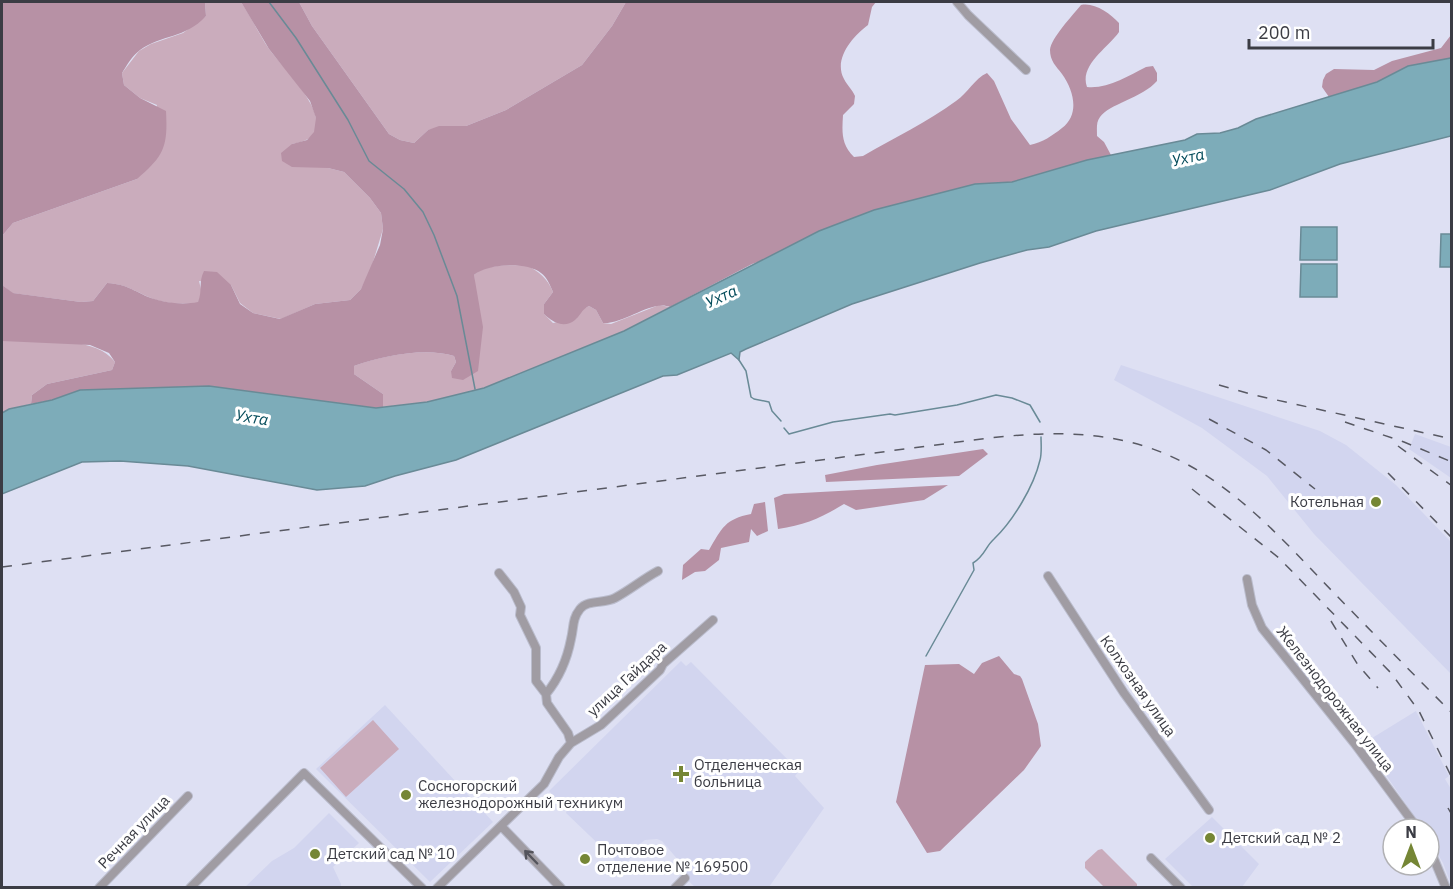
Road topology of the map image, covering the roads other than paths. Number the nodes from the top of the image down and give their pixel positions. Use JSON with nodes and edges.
{"nodes":[{"id":1,"x":957,"y":2,"type":"edge"},
{"id":2,"x":1026,"y":70,"type":"dead end"},
{"id":3,"x":658,"y":571,"type":"dead end"},
{"id":4,"x":500,"y":573,"type":"dead end"},
{"id":5,"x":1048,"y":576,"type":"dead end"},
{"id":6,"x":1247,"y":579,"type":"dead end"},
{"id":7,"x":713,"y":620,"type":"dead end"},
{"id":8,"x":546,"y":694,"type":"junction"},
{"id":9,"x":571,"y":743,"type":"junction"},
{"id":10,"x":188,"y":796,"type":"dead end"},
{"id":11,"x":1209,"y":810,"type":"dead end"},
{"id":12,"x":1409,"y":817,"type":"edge"},
{"id":13,"x":501,"y":826,"type":"junction"},
{"id":14,"x":1151,"y":858,"type":"dead end"},
{"id":15,"x":685,"y":878,"type":"dead end"},
{"id":16,"x":99,"y":888,"type":"edge"},
{"id":17,"x":190,"y":888,"type":"edge"},
{"id":18,"x":422,"y":888,"type":"edge"},
{"id":19,"x":437,"y":888,"type":"edge"},
{"id":20,"x":561,"y":888,"type":"edge"},
{"id":21,"x":675,"y":888,"type":"edge"},
{"id":22,"x":1181,"y":888,"type":"edge"}],
"edges":[{"from":1,"to":2,"type":"street"},
{"from":3,"to":8,"type":"street"},
{"from":4,"to":8,"type":"street"},
{"from":5,"to":11,"type":"street","name":"Колхозная улица"},
{"from":6,"to":12,"type":"street","name":"Железнодорожная улица"},
{"from":7,"to":9,"type":"street","name":"улица Гайдара"},
{"from":8,"to":9,"type":"street"},
{"from":9,"to":13,"type":"street","name":"улица Гайдара"},
{"from":10,"to":16,"type":"street","name":"Речная улица"},
{"from":13,"to":19,"type":"street","name":"улица Гайдара"},
{"from":20,"to":13,"type":"street","one_way":true},
{"from":14,"to":22,"type":"street"},
{"from":15,"to":21,"type":"street"},
{"from":17,"to":18,"type":"street"}]}
